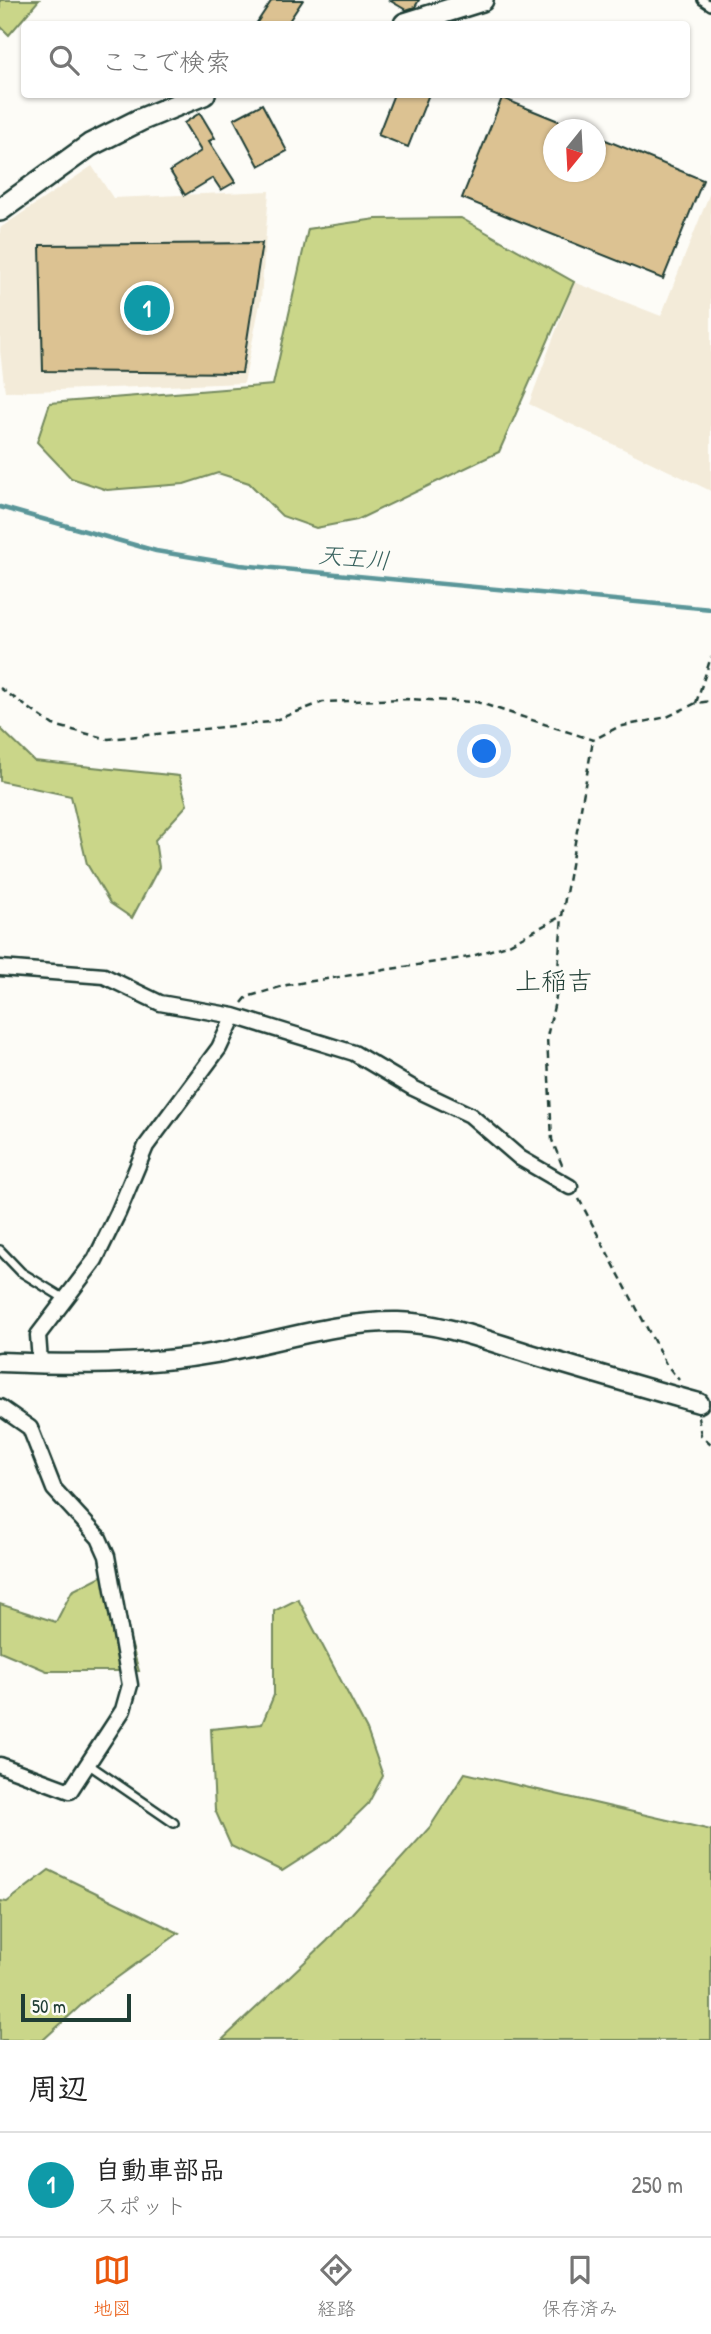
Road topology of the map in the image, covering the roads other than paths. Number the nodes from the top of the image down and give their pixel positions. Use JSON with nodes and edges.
{"nodes":[{"id":1,"x":482,"y":0,"type":"edge"},
{"id":2,"x":702,"y":0,"type":"edge"},
{"id":3,"x":711,"y":6,"type":"edge"},
{"id":4,"x":415,"y":21,"type":"edge"},
{"id":5,"x":195,"y":98,"type":"edge"},
{"id":6,"x":0,"y":210,"type":"edge"},
{"id":7,"x":0,"y":968,"type":"edge"},
{"id":8,"x":234,"y":1016,"type":"junction"},
{"id":9,"x":570,"y":1187,"type":"road end"},
{"id":10,"x":0,"y":1250,"type":"edge"},
{"id":11,"x":65,"y":1299,"type":"junction"},
{"id":12,"x":0,"y":1362,"type":"edge"},
{"id":13,"x":40,"y":1362,"type":"junction"},
{"id":14,"x":705,"y":1404,"type":"edge"},
{"id":15,"x":0,"y":1407,"type":"edge"},
{"id":16,"x":88,"y":1764,"type":"junction"},
{"id":17,"x":0,"y":1765,"type":"edge"},
{"id":18,"x":174,"y":1823,"type":"dead end"}],
"edges":[{"from":1,"to":4,"type":"main road"},
{"from":2,"to":3,"type":"lane"},
{"from":5,"to":6,"type":"main road"},
{"from":7,"to":8,"type":"street"},
{"from":8,"to":9,"type":"street"},
{"from":8,"to":11,"type":"street"},
{"from":10,"to":11,"type":"lane"},
{"from":11,"to":13,"type":"street"},
{"from":12,"to":13,"type":"street"},
{"from":13,"to":14,"type":"street"},
{"from":15,"to":16,"type":"street"},
{"from":16,"to":17,"type":"street"},
{"from":16,"to":18,"type":"lane"}]}
